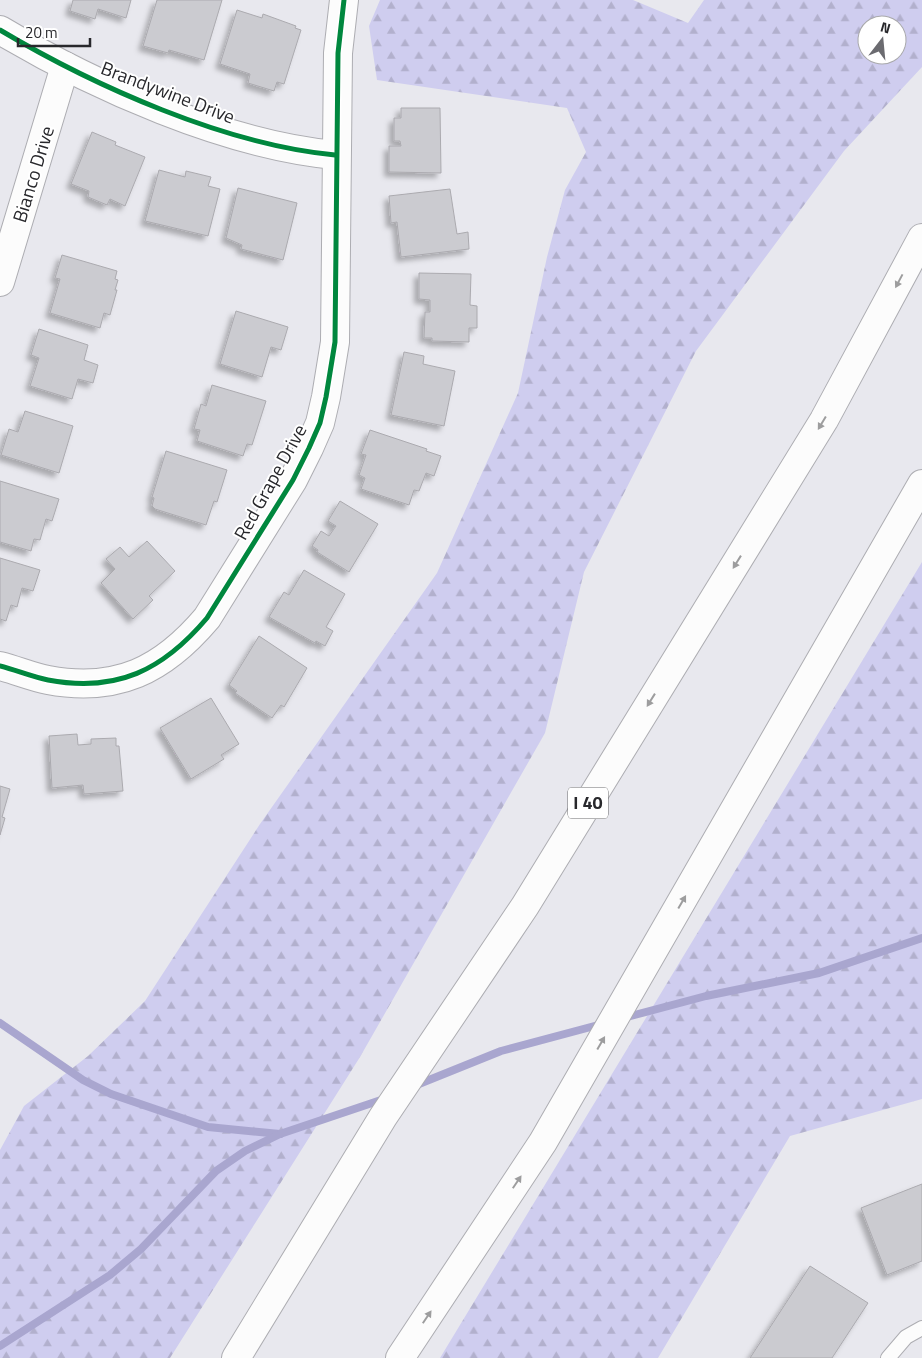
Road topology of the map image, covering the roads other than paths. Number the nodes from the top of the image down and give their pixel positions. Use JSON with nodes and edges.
{"nodes":[{"id":1,"x":344,"y":0,"type":"edge"},
{"id":2,"x":0,"y":30,"type":"edge"},
{"id":3,"x":65,"y":66,"type":"junction"},
{"id":4,"x":335,"y":155,"type":"junction"},
{"id":5,"x":922,"y":238,"type":"edge"},
{"id":6,"x":0,"y":282,"type":"edge"},
{"id":7,"x":922,"y":484,"type":"edge"},
{"id":8,"x":0,"y":666,"type":"edge"},
{"id":9,"x":922,"y":1328,"type":"edge"},
{"id":10,"x":236,"y":1358,"type":"edge"},
{"id":11,"x":400,"y":1358,"type":"edge"},
{"id":12,"x":888,"y":1358,"type":"edge"}],
"edges":[{"from":1,"to":4,"type":"main road","name":"Red Grape Drive"},
{"from":2,"to":3,"type":"main road","name":"Brandywine Drive"},
{"from":3,"to":4,"type":"main road","name":"Brandywine Drive"},
{"from":3,"to":6,"type":"main road","name":"Bianco Drive"},
{"from":4,"to":8,"type":"main road","name":"Red Grape Drive"},
{"from":5,"to":10,"type":"main road","number":"I 40","one_way":true},
{"from":11,"to":7,"type":"main road","one_way":true},
{"from":9,"to":12,"type":"lane"}]}
